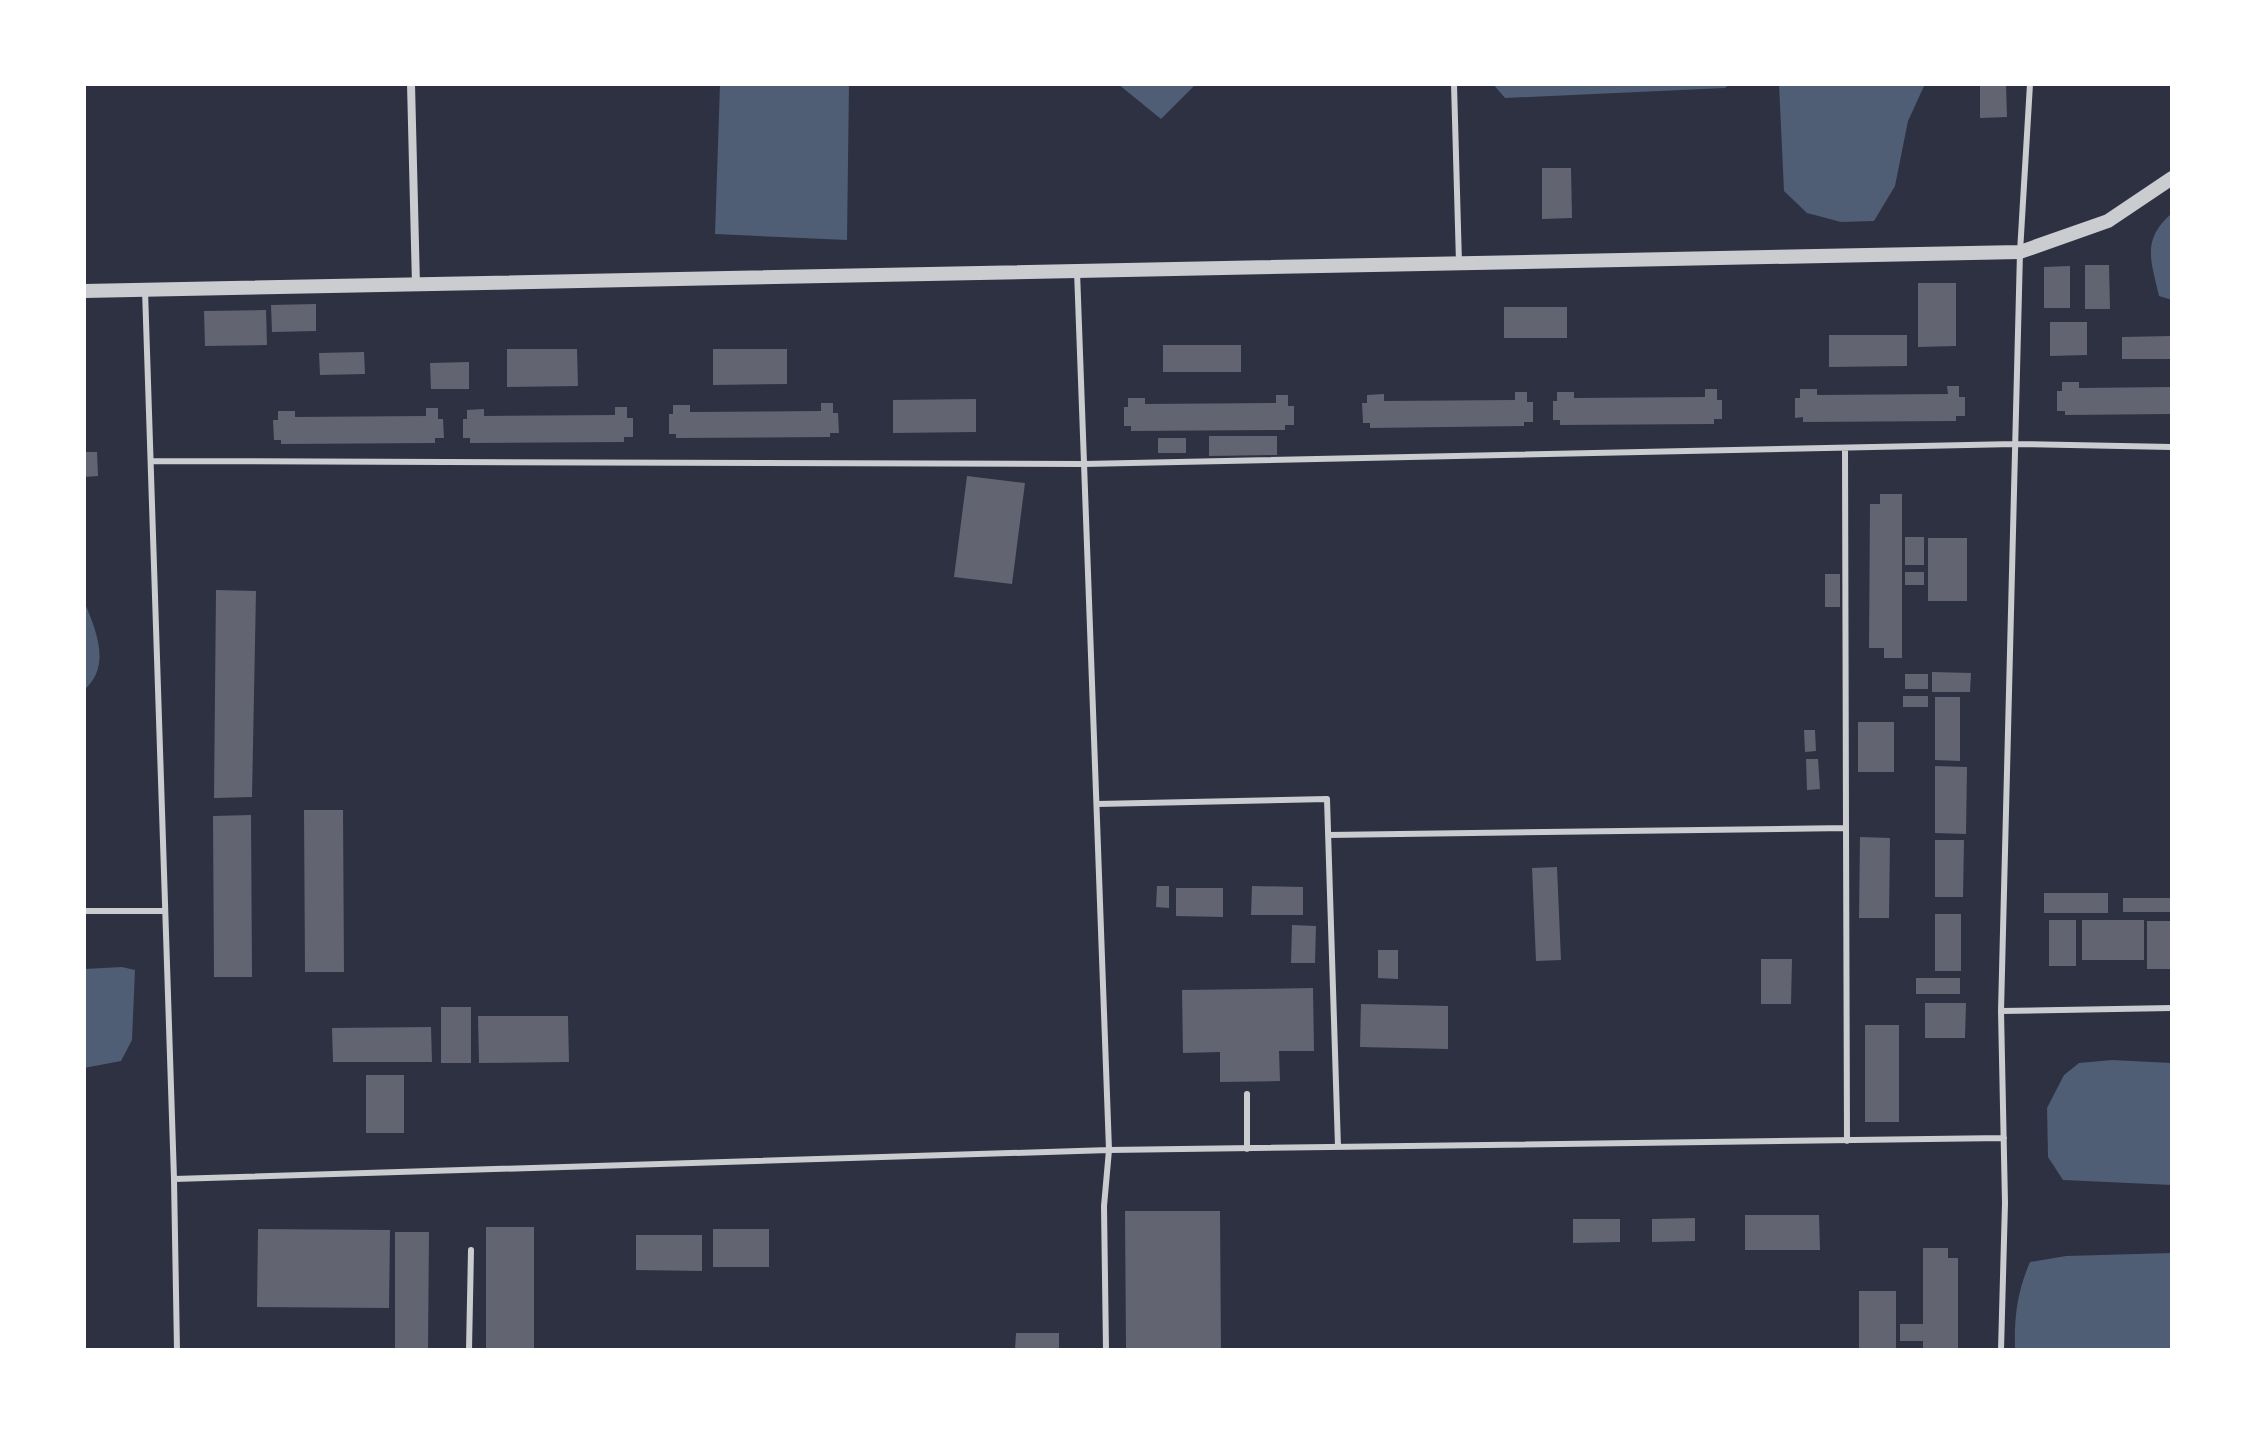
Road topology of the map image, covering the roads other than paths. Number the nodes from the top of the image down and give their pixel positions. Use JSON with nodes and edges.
{"nodes":[{"id":1,"x":411,"y":84,"type":"edge"},
{"id":2,"x":1454,"y":84,"type":"edge"},
{"id":3,"x":2030,"y":84,"type":"edge"},
{"id":4,"x":2172,"y":178,"type":"edge"},
{"id":5,"x":2020,"y":252,"type":"junction"},
{"id":6,"x":1459,"y":263,"type":"junction"},
{"id":7,"x":1077,"y":271,"type":"junction"},
{"id":8,"x":416,"y":286,"type":"junction"},
{"id":9,"x":145,"y":290,"type":"junction"},
{"id":10,"x":84,"y":291,"type":"edge"},
{"id":11,"x":2015,"y":444,"type":"junction"},
{"id":12,"x":2172,"y":447,"type":"edge"},
{"id":13,"x":1845,"y":448,"type":"junction"},
{"id":14,"x":151,"y":461,"type":"junction"},
{"id":15,"x":1084,"y":464,"type":"junction"},
{"id":16,"x":1097,"y":804,"type":"junction"},
{"id":17,"x":1846,"y":828,"type":"junction"},
{"id":18,"x":1328,"y":835,"type":"junction"},
{"id":19,"x":84,"y":911,"type":"edge"},
{"id":20,"x":165,"y":911,"type":"junction"},
{"id":21,"x":2172,"y":1008,"type":"edge"},
{"id":22,"x":2001,"y":1011,"type":"junction"},
{"id":23,"x":1247,"y":1094,"type":"dead end"},
{"id":24,"x":2004,"y":1138,"type":"junction"},
{"id":25,"x":1847,"y":1141,"type":"junction"},
{"id":26,"x":1338,"y":1147,"type":"junction"},
{"id":27,"x":1247,"y":1149,"type":"junction"},
{"id":28,"x":1109,"y":1150,"type":"junction"},
{"id":29,"x":174,"y":1179,"type":"junction"},
{"id":30,"x":471,"y":1250,"type":"dead end"},
{"id":31,"x":177,"y":1350,"type":"edge"},
{"id":32,"x":469,"y":1350,"type":"edge"},
{"id":33,"x":1106,"y":1350,"type":"edge"},
{"id":34,"x":2001,"y":1350,"type":"edge"}],
"edges":[{"from":1,"to":8,"type":"street"},
{"from":2,"to":6,"type":"lane"},
{"from":3,"to":5,"type":"lane"},
{"from":4,"to":5,"type":"street"},
{"from":5,"to":6,"type":"street"},
{"from":5,"to":11,"type":"lane"},
{"from":6,"to":7,"type":"street"},
{"from":7,"to":8,"type":"street"},
{"from":7,"to":15,"type":"lane"},
{"from":8,"to":9,"type":"street"},
{"from":9,"to":10,"type":"street"},
{"from":9,"to":14,"type":"lane"},
{"from":11,"to":12,"type":"lane"},
{"from":11,"to":13,"type":"lane"},
{"from":11,"to":22,"type":"lane"},
{"from":13,"to":15,"type":"lane"},
{"from":13,"to":17,"type":"lane"},
{"from":14,"to":15,"type":"lane"},
{"from":14,"to":20,"type":"lane"},
{"from":15,"to":16,"type":"lane"},
{"from":16,"to":18,"type":"lane"},
{"from":16,"to":28,"type":"lane"},
{"from":17,"to":18,"type":"lane"},
{"from":17,"to":25,"type":"lane"},
{"from":18,"to":26,"type":"lane"},
{"from":19,"to":20,"type":"lane"},
{"from":20,"to":29,"type":"lane"},
{"from":21,"to":22,"type":"lane"},
{"from":22,"to":24,"type":"lane"},
{"from":23,"to":27,"type":"lane"},
{"from":24,"to":25,"type":"lane"},
{"from":24,"to":34,"type":"lane"},
{"from":25,"to":26,"type":"lane"},
{"from":26,"to":27,"type":"lane"},
{"from":27,"to":28,"type":"lane"},
{"from":28,"to":29,"type":"lane"},
{"from":28,"to":33,"type":"lane"},
{"from":29,"to":31,"type":"lane"},
{"from":30,"to":32,"type":"lane"}]}
